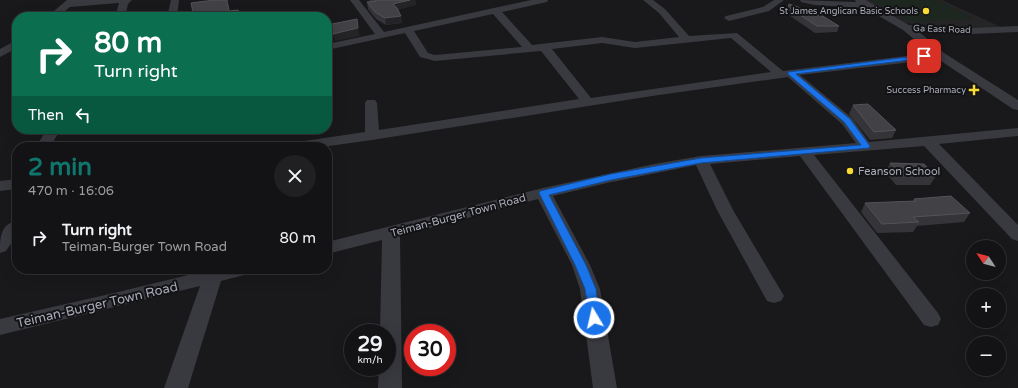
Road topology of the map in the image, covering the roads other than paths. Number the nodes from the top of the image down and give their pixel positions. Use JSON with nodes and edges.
{"nodes":[{"id":1,"x":127,"y":0,"type":"edge"},
{"id":2,"x":175,"y":0,"type":"edge"},
{"id":3,"x":354,"y":0,"type":"edge"},
{"id":4,"x":498,"y":0,"type":"edge"},
{"id":5,"x":544,"y":0,"type":"edge"},
{"id":6,"x":647,"y":0,"type":"edge"},
{"id":7,"x":780,"y":0,"type":"edge"},
{"id":8,"x":804,"y":0,"type":"edge"},
{"id":9,"x":71,"y":2,"type":"edge"},
{"id":10,"x":864,"y":3,"type":"edge"},
{"id":11,"x":507,"y":8,"type":"junction"},
{"id":12,"x":495,"y":10,"type":"junction"},
{"id":13,"x":58,"y":12,"type":"edge"},
{"id":14,"x":122,"y":12,"type":"edge"},
{"id":15,"x":173,"y":12,"type":"edge"},
{"id":16,"x":729,"y":18,"type":"dead end"},
{"id":17,"x":907,"y":28,"type":"junction"},
{"id":18,"x":408,"y":29,"type":"junction"},
{"id":19,"x":1018,"y":29,"type":"edge"},
{"id":20,"x":381,"y":35,"type":"junction"},
{"id":21,"x":686,"y":39,"type":"junction"},
{"id":22,"x":12,"y":46,"type":"edge"},
{"id":23,"x":332,"y":46,"type":"edge"},
{"id":24,"x":544,"y":47,"type":"junction"},
{"id":25,"x":530,"y":49,"type":"junction"},
{"id":26,"x":0,"y":54,"type":"edge"},
{"id":27,"x":940,"y":55,"type":"junction"},
{"id":28,"x":785,"y":74,"type":"junction"},
{"id":29,"x":588,"y":102,"type":"junction"},
{"id":30,"x":371,"y":103,"type":"dead end"},
{"id":31,"x":1018,"y":106,"type":"edge"},
{"id":32,"x":1018,"y":132,"type":"edge"},
{"id":33,"x":372,"y":136,"type":"junction"},
{"id":34,"x":928,"y":141,"type":"junction"},
{"id":35,"x":328,"y":142,"type":"edge"},
{"id":36,"x":866,"y":146,"type":"junction"},
{"id":37,"x":804,"y":152,"type":"junction"},
{"id":38,"x":701,"y":160,"type":"junction"},
{"id":39,"x":12,"y":185,"type":"edge"},
{"id":40,"x":0,"y":186,"type":"edge"},
{"id":41,"x":543,"y":193,"type":"junction"},
{"id":42,"x":12,"y":229,"type":"edge"},
{"id":43,"x":391,"y":233,"type":"junction"},
{"id":44,"x":1018,"y":235,"type":"edge"},
{"id":45,"x":0,"y":247,"type":"edge"},
{"id":46,"x":332,"y":247,"type":"edge"},
{"id":47,"x":221,"y":274,"type":"edge"},
{"id":48,"x":213,"y":276,"type":"junction"},
{"id":49,"x":774,"y":296,"type":"dead end"},
{"id":50,"x":931,"y":319,"type":"dead end"},
{"id":51,"x":0,"y":327,"type":"edge"},
{"id":52,"x":176,"y":388,"type":"edge"},
{"id":53,"x":390,"y":388,"type":"edge"},
{"id":54,"x":605,"y":388,"type":"edge"}],
"edges":[{"from":1,"to":9,"type":"street"},
{"from":1,"to":14,"type":"street"},
{"from":2,"to":15,"type":"street"},
{"from":3,"to":20,"type":"street"},
{"from":4,"to":11,"type":"street"},
{"from":5,"to":11,"type":"street"},
{"from":6,"to":21,"type":"street"},
{"from":7,"to":16,"type":"street"},
{"from":8,"to":10,"type":"street"},
{"from":9,"to":13,"type":"street"},
{"from":10,"to":17,"type":"street"},
{"from":11,"to":12,"type":"street"},
{"from":12,"to":18,"type":"street"},
{"from":12,"to":25,"type":"street"},
{"from":17,"to":19,"type":"street","name":"Ga East Road"},
{"from":17,"to":27,"type":"street","name":"Ga East Road"},
{"from":18,"to":20,"type":"street"},
{"from":18,"to":25,"type":"street"},
{"from":20,"to":23,"type":"street"},
{"from":21,"to":24,"type":"street"},
{"from":21,"to":28,"type":"street"},
{"from":22,"to":26,"type":"street"},
{"from":24,"to":25,"type":"street"},
{"from":24,"to":29,"type":"street"},
{"from":27,"to":28,"type":"street"},
{"from":27,"to":31,"type":"street","name":"Ga East Road"},
{"from":28,"to":29,"type":"street"},
{"from":28,"to":36,"type":"street"},
{"from":29,"to":33,"type":"street"},
{"from":30,"to":33,"type":"street"},
{"from":32,"to":34,"type":"street","name":"Teiman-Burger Town Road"},
{"from":33,"to":35,"type":"street"},
{"from":34,"to":36,"type":"street","name":"Teiman-Burger Town Road"},
{"from":34,"to":44,"type":"street"},
{"from":36,"to":37,"type":"street","name":"Teiman-Burger Town Road"},
{"from":37,"to":38,"type":"street","name":"Teiman-Burger Town Road"},
{"from":37,"to":50,"type":"street"},
{"from":38,"to":41,"type":"street","name":"Teiman-Burger Town Road"},
{"from":38,"to":49,"type":"street"},
{"from":39,"to":40,"type":"street"},
{"from":41,"to":43,"type":"street","name":"Teiman-Burger Town Road"},
{"from":41,"to":54,"type":"street"},
{"from":42,"to":45,"type":"street"},
{"from":43,"to":46,"type":"street","name":"Teiman-Burger Town Road"},
{"from":43,"to":53,"type":"street"},
{"from":47,"to":48,"type":"street","name":"Teiman-Burger Town Road"},
{"from":48,"to":51,"type":"street","name":"Teiman-Burger Town Road"},
{"from":48,"to":52,"type":"street"}]}
